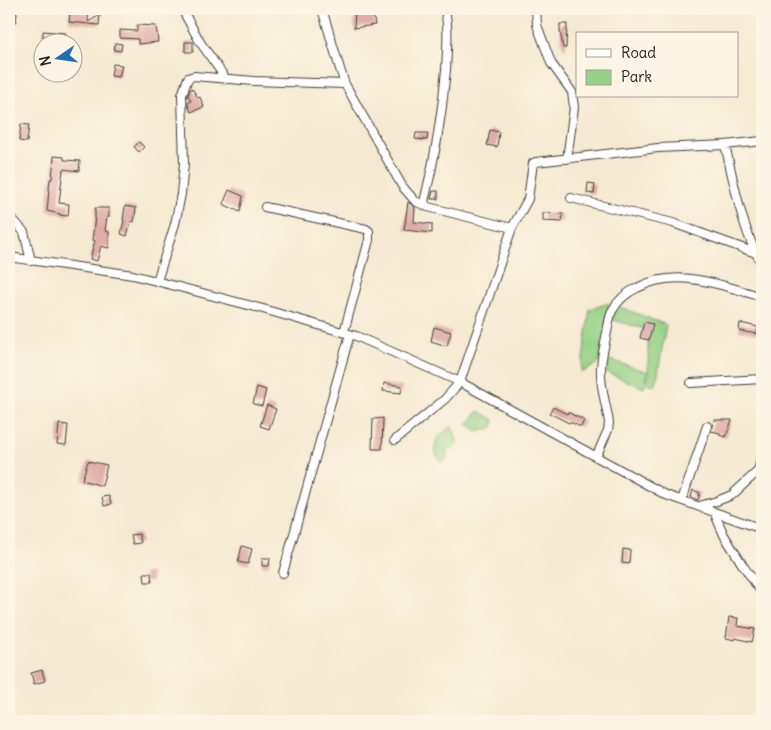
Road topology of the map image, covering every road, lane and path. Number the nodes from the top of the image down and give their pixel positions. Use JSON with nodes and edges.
{"nodes":[{"id":1,"x":182,"y":9,"type":"edge"},
{"id":2,"x":322,"y":9,"type":"edge"},
{"id":3,"x":445,"y":9,"type":"edge"},
{"id":4,"x":536,"y":9,"type":"edge"},
{"id":5,"x":226,"y":79,"type":"junction"},
{"id":6,"x":346,"y":84,"type":"junction"},
{"id":7,"x":762,"y":141,"type":"edge"},
{"id":8,"x":725,"y":145,"type":"junction"},
{"id":9,"x":567,"y":159,"type":"junction"},
{"id":10,"x":572,"y":198,"type":"dead end"},
{"id":11,"x":426,"y":205,"type":"junction"},
{"id":12,"x":265,"y":207,"type":"dead end"},
{"id":13,"x":9,"y":215,"type":"edge"},
{"id":14,"x":512,"y":228,"type":"junction"},
{"id":15,"x":756,"y":253,"type":"junction"},
{"id":16,"x":9,"y":257,"type":"edge"},
{"id":17,"x":31,"y":260,"type":"junction"},
{"id":18,"x":762,"y":264,"type":"edge"},
{"id":19,"x":156,"y":281,"type":"junction"},
{"id":20,"x":762,"y":297,"type":"edge"},
{"id":21,"x":347,"y":333,"type":"junction"},
{"id":22,"x":762,"y":379,"type":"edge"},
{"id":23,"x":460,"y":382,"type":"junction"},
{"id":24,"x":691,"y":383,"type":"dead end"},
{"id":25,"x":708,"y":426,"type":"dead end"},
{"id":26,"x":395,"y":440,"type":"dead end"},
{"id":27,"x":762,"y":456,"type":"edge"},
{"id":28,"x":596,"y":457,"type":"junction"},
{"id":29,"x":760,"y":469,"type":"edge"},
{"id":30,"x":682,"y":500,"type":"junction"},
{"id":31,"x":699,"y":506,"type":"junction"},
{"id":32,"x":714,"y":512,"type":"junction"},
{"id":33,"x":762,"y":529,"type":"edge"},
{"id":34,"x":283,"y":573,"type":"dead end"},
{"id":35,"x":762,"y":593,"type":"edge"}],
"edges":[{"from":1,"to":5,"type":"street"},
{"from":2,"to":6,"type":"street"},
{"from":3,"to":11,"type":"street"},
{"from":4,"to":9,"type":"street"},
{"from":5,"to":6,"type":"street"},
{"from":5,"to":19,"type":"street"},
{"from":6,"to":11,"type":"street"},
{"from":7,"to":8,"type":"street"},
{"from":8,"to":9,"type":"street"},
{"from":8,"to":15,"type":"street"},
{"from":9,"to":14,"type":"street"},
{"from":10,"to":15,"type":"street"},
{"from":11,"to":14,"type":"street"},
{"from":12,"to":21,"type":"street"},
{"from":13,"to":17,"type":"street"},
{"from":14,"to":23,"type":"street"},
{"from":15,"to":18,"type":"street"},
{"from":16,"to":17,"type":"street"},
{"from":17,"to":19,"type":"street"},
{"from":19,"to":21,"type":"street"},
{"from":20,"to":28,"type":"street"},
{"from":21,"to":23,"type":"street"},
{"from":21,"to":34,"type":"street"},
{"from":22,"to":24,"type":"street"},
{"from":23,"to":26,"type":"street"},
{"from":23,"to":28,"type":"street"},
{"from":25,"to":30,"type":"street"},
{"from":27,"to":29,"type":"street"},
{"from":28,"to":30,"type":"street"},
{"from":29,"to":31,"type":"street"},
{"from":30,"to":31,"type":"street"},
{"from":31,"to":32,"type":"street"},
{"from":32,"to":33,"type":"street"},
{"from":32,"to":35,"type":"street"}]}
